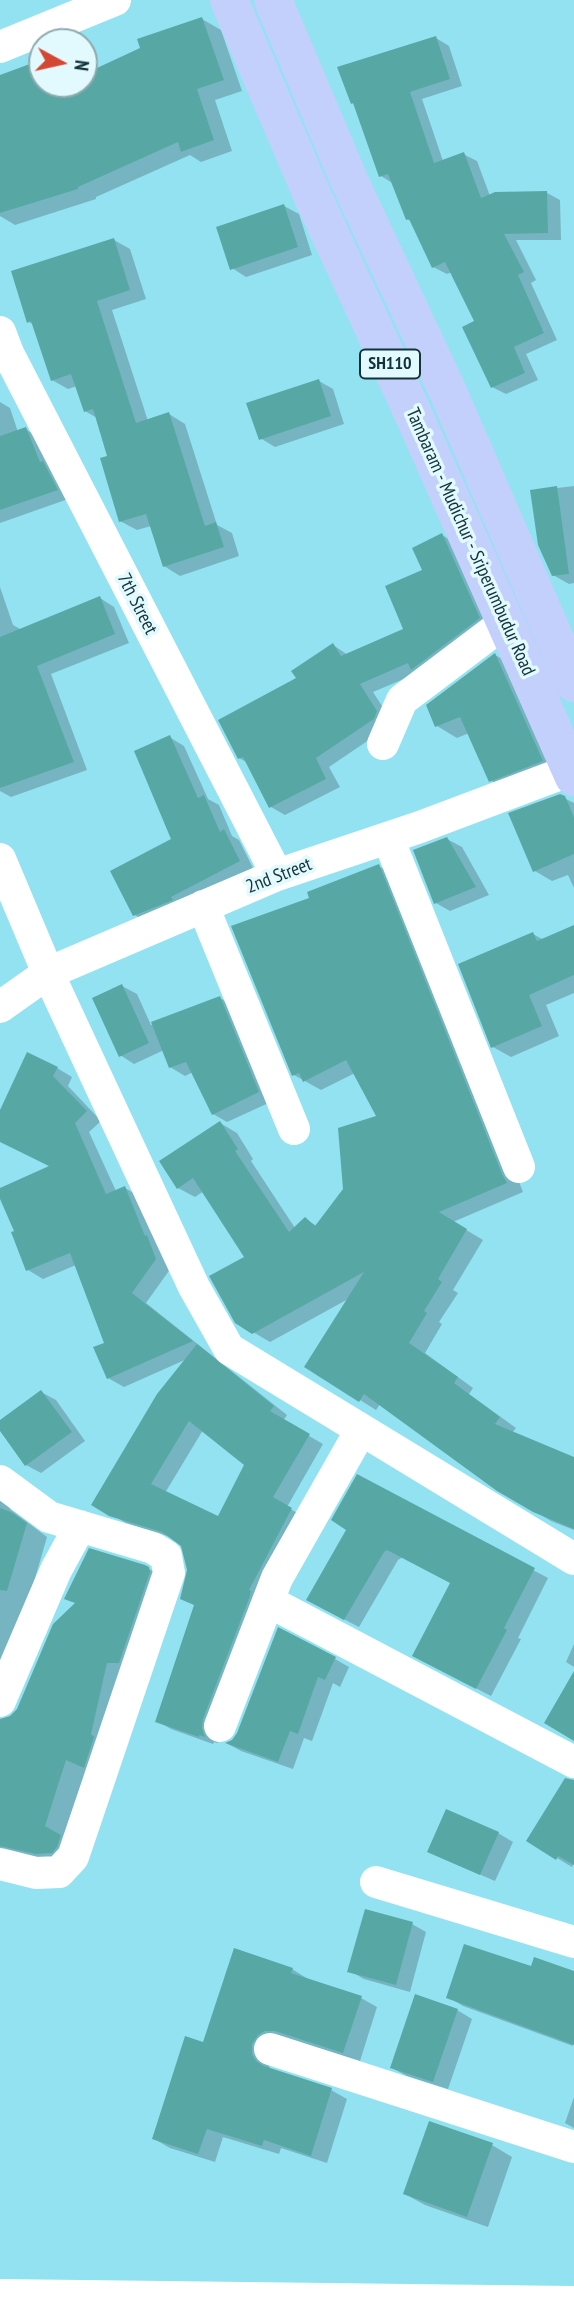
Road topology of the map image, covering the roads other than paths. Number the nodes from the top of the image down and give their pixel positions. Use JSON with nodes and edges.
{"nodes":[{"id":1,"x":115,"y":0,"type":"edge"},
{"id":2,"x":229,"y":0,"type":"edge"},
{"id":3,"x":273,"y":0,"type":"edge"},
{"id":4,"x":0,"y":47,"type":"edge"},
{"id":5,"x":3,"y":347,"type":"edge"},
{"id":6,"x":504,"y":623,"type":"junction"},
{"id":7,"x":574,"y":683,"type":"edge"},
{"id":8,"x":383,"y":744,"type":"dead end"},
{"id":9,"x":573,"y":772,"type":"edge"},
{"id":10,"x":388,"y":838,"type":"junction"},
{"id":11,"x":0,"y":859,"type":"edge"},
{"id":12,"x":276,"y":874,"type":"junction"},
{"id":13,"x":203,"y":906,"type":"junction"},
{"id":14,"x":48,"y":973,"type":"junction"},
{"id":15,"x":0,"y":1007,"type":"edge"},
{"id":16,"x":293,"y":1129,"type":"dead end"},
{"id":17,"x":519,"y":1167,"type":"dead end"},
{"id":18,"x":361,"y":1430,"type":"junction"},
{"id":19,"x":0,"y":1481,"type":"edge"},
{"id":20,"x":80,"y":1526,"type":"junction"},
{"id":21,"x":574,"y":1559,"type":"edge"},
{"id":22,"x":268,"y":1601,"type":"junction"},
{"id":23,"x":0,"y":1701,"type":"edge"},
{"id":24,"x":220,"y":1726,"type":"dead end"},
{"id":25,"x":574,"y":1762,"type":"edge"},
{"id":26,"x":0,"y":1864,"type":"edge"},
{"id":27,"x":376,"y":1882,"type":"dead end"},
{"id":28,"x":574,"y":1942,"type":"edge"},
{"id":29,"x":270,"y":2049,"type":"dead end"},
{"id":30,"x":574,"y":2147,"type":"edge"},
{"id":31,"x":0,"y":2295,"type":"edge"},
{"id":32,"x":574,"y":2302,"type":"edge"}],
"edges":[{"from":1,"to":4,"type":"street"},
{"from":2,"to":6,"type":"main road","name":"Tambaram - Mudichur - Sriperumbudur Road","number":"SH110"},
{"from":3,"to":7,"type":"main road","name":"Tambaram - Mudichur - Sriperumbudur Road","number":"SH110"},
{"from":5,"to":12,"type":"street","name":"7th Street"},
{"from":6,"to":8,"type":"street"},
{"from":6,"to":9,"type":"main road","name":"Tambaram - Mudichur - Sriperumbudur Road","number":"SH110"},
{"from":9,"to":10,"type":"street","name":"2nd Street"},
{"from":10,"to":12,"type":"street","name":"2nd Street"},
{"from":10,"to":17,"type":"street"},
{"from":11,"to":14,"type":"street"},
{"from":12,"to":13,"type":"street","name":"2nd Street"},
{"from":13,"to":14,"type":"street","name":"2nd Street"},
{"from":13,"to":16,"type":"street"},
{"from":14,"to":15,"type":"street","name":"2nd Street"},
{"from":14,"to":18,"type":"street"},
{"from":18,"to":21,"type":"street"},
{"from":18,"to":22,"type":"street"},
{"from":19,"to":20,"type":"street"},
{"from":20,"to":23,"type":"street"},
{"from":20,"to":26,"type":"street"},
{"from":22,"to":24,"type":"street"},
{"from":22,"to":25,"type":"street"},
{"from":27,"to":28,"type":"street"},
{"from":29,"to":30,"type":"street"},
{"from":31,"to":32,"type":"street"}]}
